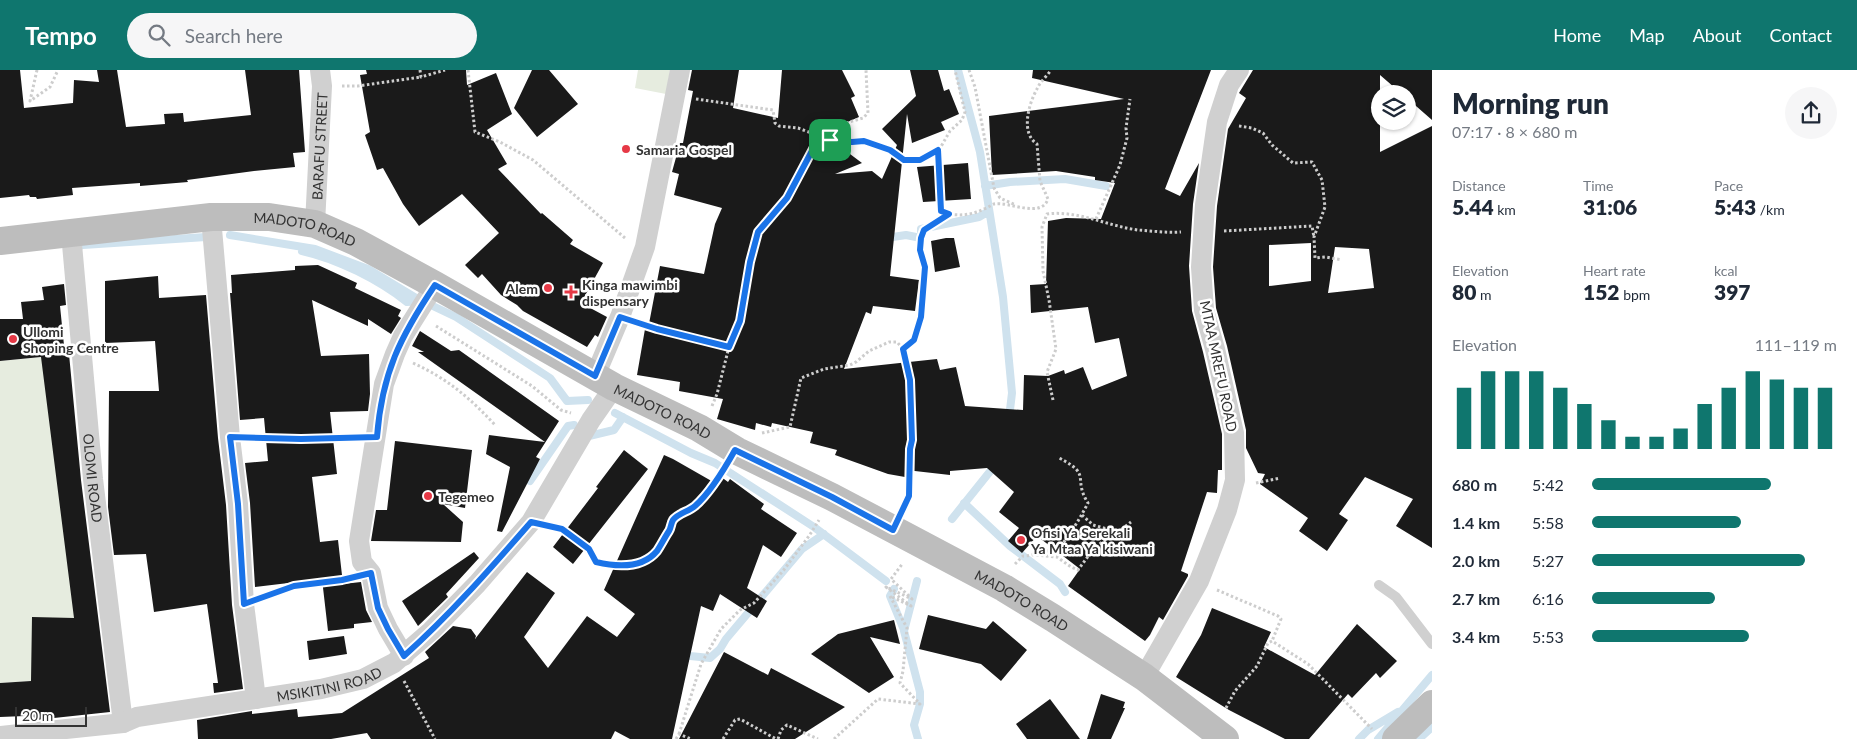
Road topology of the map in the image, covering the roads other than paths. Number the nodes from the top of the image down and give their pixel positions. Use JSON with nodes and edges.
{"nodes":[{"id":1,"x":680,"y":70,"type":"edge"},
{"id":2,"x":1239,"y":70,"type":"edge"},
{"id":3,"x":321,"y":78,"type":"edge"},
{"id":4,"x":211,"y":217,"type":"junction"},
{"id":5,"x":316,"y":224,"type":"junction"},
{"id":6,"x":71,"y":233,"type":"junction"},
{"id":7,"x":0,"y":241,"type":"edge"},
{"id":8,"x":435,"y":285,"type":"junction"},
{"id":9,"x":604,"y":382,"type":"junction"},
{"id":10,"x":1379,"y":585,"type":"dead end"},
{"id":11,"x":1432,"y":644,"type":"edge"},
{"id":12,"x":399,"y":659,"type":"junction"},
{"id":13,"x":1144,"y":677,"type":"junction"},
{"id":14,"x":256,"y":699,"type":"junction"},
{"id":15,"x":1432,"y":704,"type":"edge"},
{"id":16,"x":123,"y":723,"type":"junction"},
{"id":17,"x":1219,"y":734,"type":"edge"},
{"id":18,"x":0,"y":736,"type":"edge"},
{"id":19,"x":1386,"y":736,"type":"edge"}],
"edges":[{"from":1,"to":9,"type":"street","name":"MSIKITINI ROAD"},
{"from":2,"to":13,"type":"street","name":"MTAA MREFU ROAD"},
{"from":3,"to":5,"type":"street","name":"BARAFU STREET"},
{"from":4,"to":5,"type":"main road","name":"MADOTO ROAD"},
{"from":4,"to":6,"type":"main road","name":"MADOTO ROAD"},
{"from":4,"to":14,"type":"street"},
{"from":5,"to":8,"type":"main road","name":"MADOTO ROAD"},
{"from":6,"to":7,"type":"main road","name":"MADOTO ROAD"},
{"from":6,"to":16,"type":"street","name":"OLOMI ROAD"},
{"from":8,"to":9,"type":"main road","name":"MADOTO ROAD"},
{"from":8,"to":12,"type":"street"},
{"from":9,"to":12,"type":"street","name":"MSIKITINI ROAD"},
{"from":9,"to":13,"type":"main road","name":"MADOTO ROAD"},
{"from":10,"to":11,"type":"lane"},
{"from":12,"to":14,"type":"street","name":"MSIKITINI ROAD"},
{"from":13,"to":17,"type":"main road","name":"MADOTO ROAD"},
{"from":14,"to":16,"type":"street","name":"MSIKITINI ROAD"},
{"from":15,"to":19,"type":"main road"},
{"from":16,"to":18,"type":"street","name":"MSIKITINI ROAD"}]}
